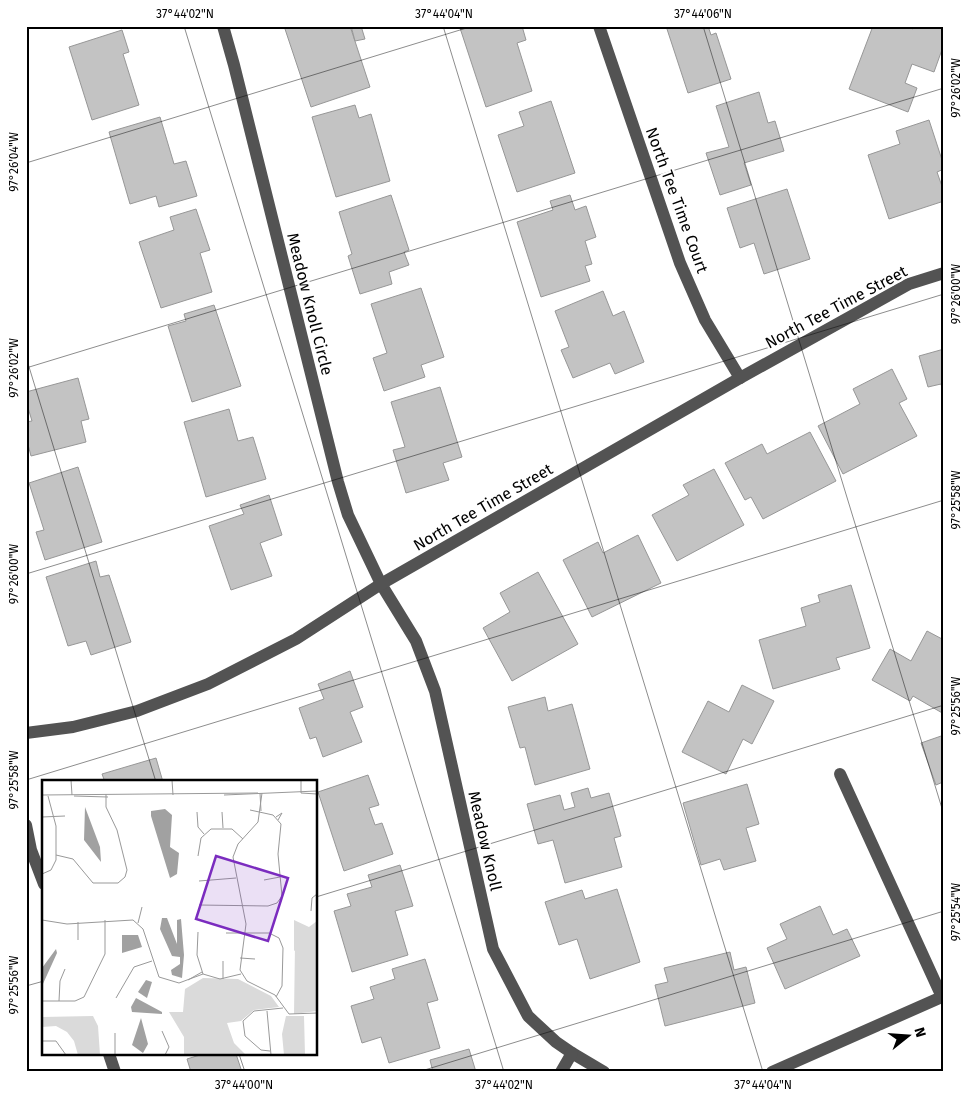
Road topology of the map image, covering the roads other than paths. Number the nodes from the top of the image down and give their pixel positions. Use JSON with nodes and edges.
{"nodes":[{"id":1,"x":222,"y":26,"type":"edge"},
{"id":2,"x":599,"y":26,"type":"edge"},
{"id":3,"x":944,"y":273,"type":"edge"},
{"id":4,"x":740,"y":378,"type":"junction"},
{"id":5,"x":381,"y":584,"type":"junction"},
{"id":6,"x":26,"y":733,"type":"edge"},
{"id":7,"x":840,"y":774,"type":"dead end"},
{"id":8,"x":26,"y":825,"type":"edge"},
{"id":9,"x":42,"y":879,"type":"edge"},
{"id":10,"x":943,"y":997,"type":"edge"},
{"id":11,"x":572,"y":1053,"type":"junction"},
{"id":12,"x":109,"y":1056,"type":"edge"},
{"id":13,"x":115,"y":1072,"type":"edge"},
{"id":14,"x":561,"y":1072,"type":"edge"},
{"id":15,"x":604,"y":1072,"type":"edge"},
{"id":16,"x":772,"y":1072,"type":"edge"}],
"edges":[{"from":1,"to":5,"type":"street","name":"Meadow Knoll Circle"},
{"from":2,"to":4,"type":"street","name":"North Tee Time Court"},
{"from":3,"to":4,"type":"street","name":"North Tee Time Street"},
{"from":4,"to":5,"type":"street","name":"North Tee Time Street"},
{"from":5,"to":6,"type":"street","name":"North Tee Time Street"},
{"from":5,"to":11,"type":"street","name":"Meadow Knoll"},
{"from":7,"to":10,"type":"street"},
{"from":8,"to":9,"type":"street"},
{"from":10,"to":16,"type":"street"},
{"from":11,"to":14,"type":"street"},
{"from":11,"to":15,"type":"street","name":"Meadow Knoll"},
{"from":12,"to":13,"type":"street"}]}
